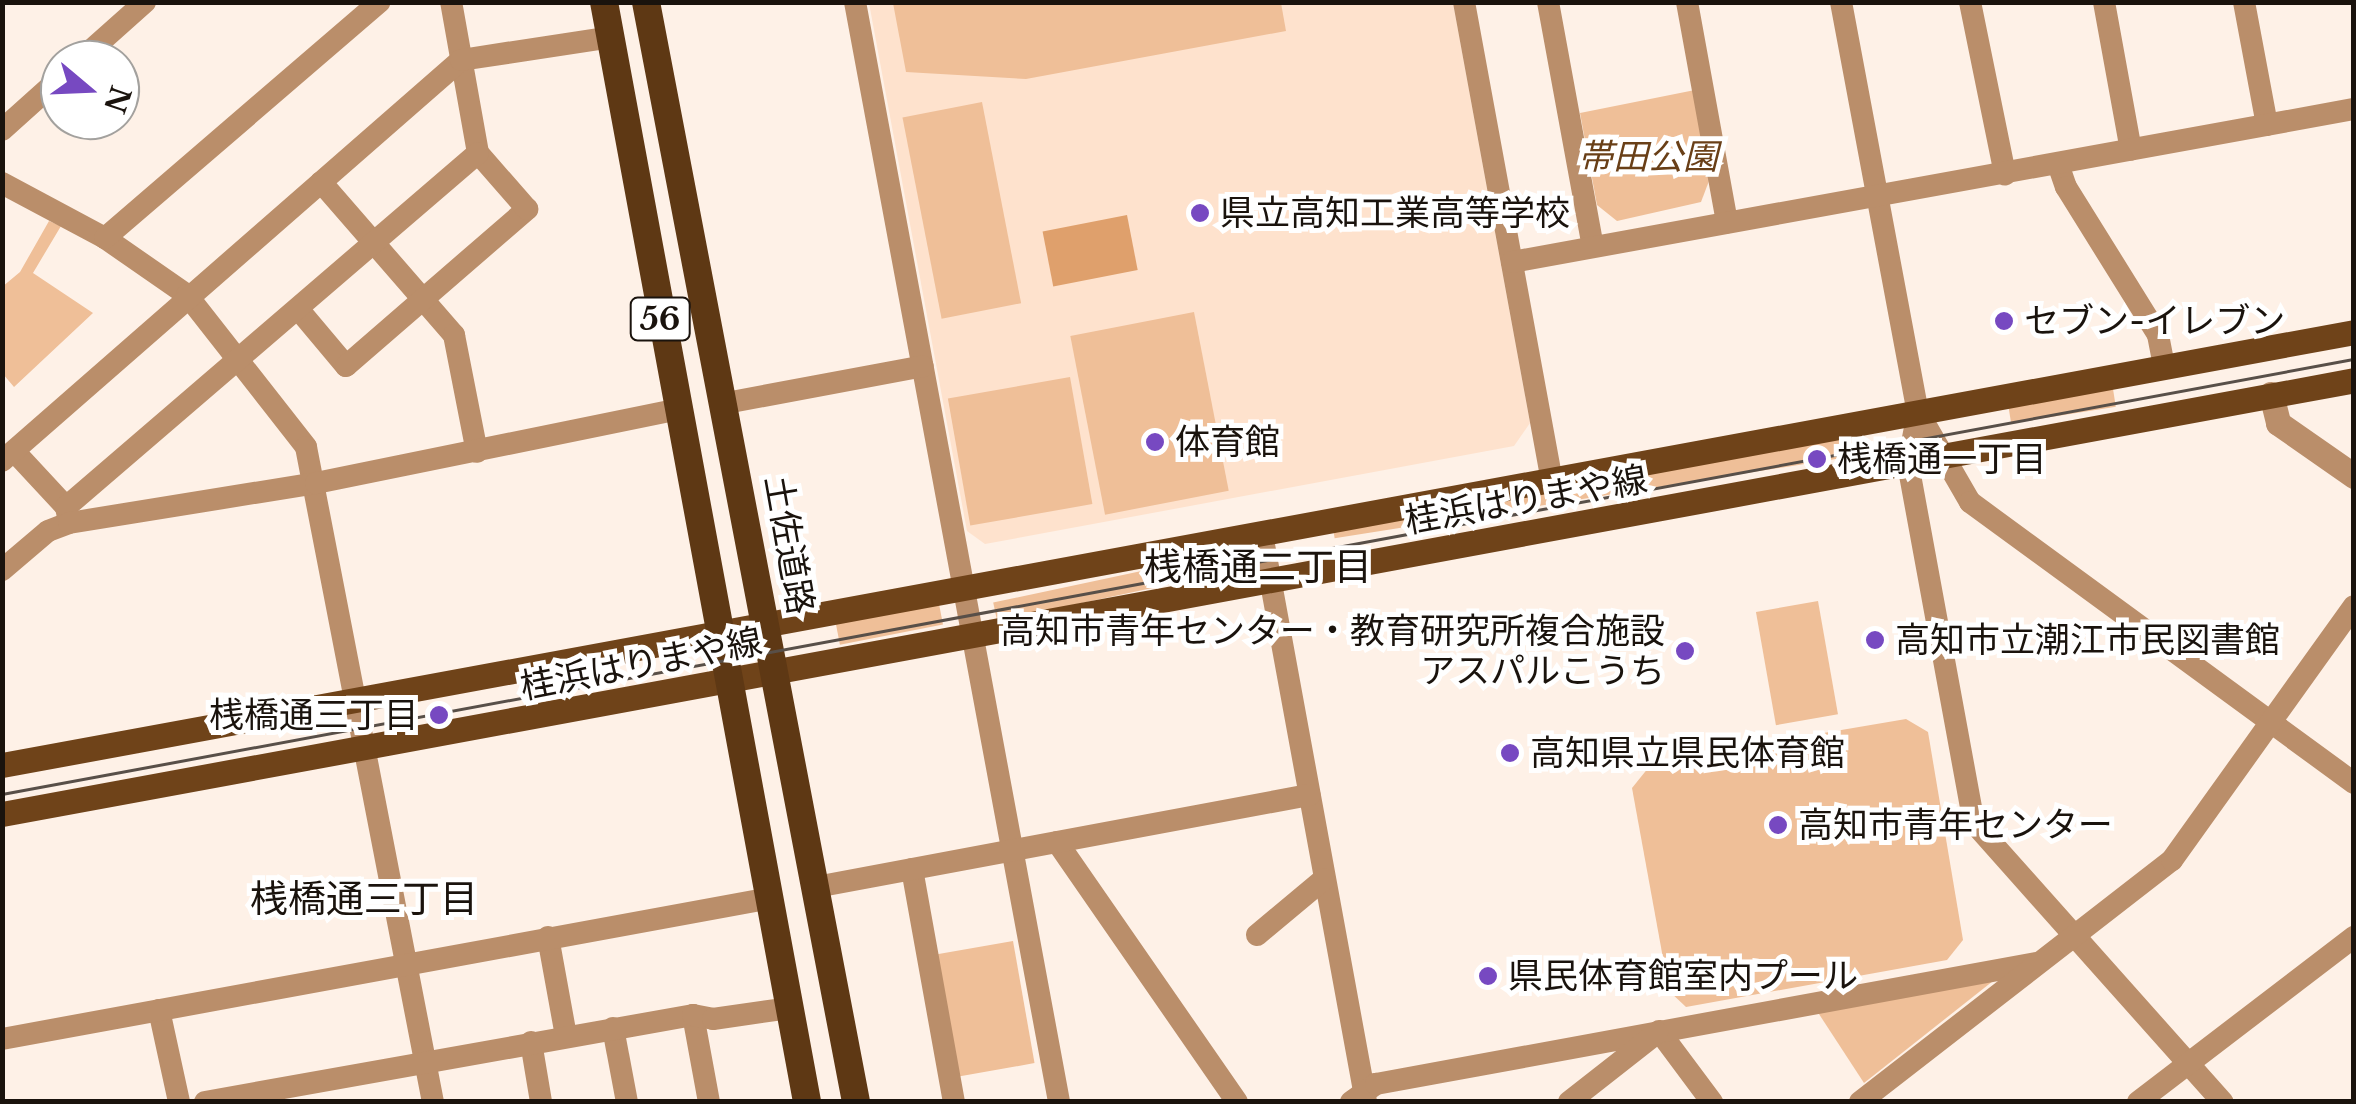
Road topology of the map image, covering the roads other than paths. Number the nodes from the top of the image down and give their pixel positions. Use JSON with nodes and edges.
{"nodes":[{"id":1,"x":145,"y":2,"type":"edge"},
{"id":2,"x":378,"y":2,"type":"edge"},
{"id":3,"x":451,"y":2,"type":"edge"},
{"id":4,"x":604,"y":2,"type":"edge"},
{"id":5,"x":646,"y":2,"type":"edge"},
{"id":6,"x":855,"y":2,"type":"edge"},
{"id":7,"x":1464,"y":2,"type":"edge"},
{"id":8,"x":1548,"y":2,"type":"edge"},
{"id":9,"x":1687,"y":2,"type":"edge"},
{"id":10,"x":1842,"y":2,"type":"edge"},
{"id":11,"x":1970,"y":2,"type":"edge"},
{"id":12,"x":2104,"y":2,"type":"edge"},
{"id":13,"x":2244,"y":2,"type":"edge"},
{"id":14,"x":611,"y":37,"type":"junction"},
{"id":15,"x":102,"y":40,"type":"edge"},
{"id":16,"x":461,"y":60,"type":"junction"},
{"id":17,"x":40,"y":96,"type":"edge"},
{"id":18,"x":2354,"y":109,"type":"edge"},
{"id":19,"x":2267,"y":125,"type":"junction"},
{"id":20,"x":2,"y":130,"type":"edge"},
{"id":21,"x":2132,"y":150,"type":"junction"},
{"id":22,"x":478,"y":153,"type":"junction"},
{"id":23,"x":2058,"y":164,"type":"junction"},
{"id":24,"x":2005,"y":174,"type":"junction"},
{"id":25,"x":2,"y":182,"type":"edge"},
{"id":26,"x":321,"y":182,"type":"junction"},
{"id":27,"x":1877,"y":196,"type":"junction"},
{"id":28,"x":1727,"y":222,"type":"junction"},
{"id":29,"x":106,"y":238,"type":"junction"},
{"id":30,"x":375,"y":244,"type":"junction"},
{"id":31,"x":1593,"y":246,"type":"junction"},
{"id":32,"x":1512,"y":262,"type":"junction"},
{"id":33,"x":187,"y":295,"type":"junction"},
{"id":34,"x":423,"y":300,"type":"junction"},
{"id":35,"x":299,"y":310,"type":"junction"},
{"id":36,"x":2354,"y":332,"type":"edge"},
{"id":37,"x":240,"y":360,"type":"junction"},
{"id":38,"x":923,"y":366,"type":"junction"},
{"id":39,"x":2164,"y":366,"type":"junction"},
{"id":40,"x":2354,"y":380,"type":"edge"},
{"id":41,"x":2270,"y":394,"type":"junction"},
{"id":42,"x":726,"y":403,"type":"junction"},
{"id":43,"x":676,"y":410,"type":"junction"},
{"id":44,"x":1918,"y":412,"type":"junction"},
{"id":45,"x":477,"y":452,"type":"junction"},
{"id":46,"x":8,"y":456,"type":"edge"},
{"id":47,"x":1940,"y":456,"type":"junction"},
{"id":48,"x":1908,"y":464,"type":"junction"},
{"id":49,"x":2354,"y":476,"type":"edge"},
{"id":50,"x":1552,"y":482,"type":"junction"},
{"id":51,"x":316,"y":483,"type":"junction"},
{"id":52,"x":68,"y":515,"type":"junction"},
{"id":53,"x":1262,"y":534,"type":"junction"},
{"id":54,"x":2,"y":570,"type":"edge"},
{"id":55,"x":1270,"y":582,"type":"junction"},
{"id":56,"x":963,"y":589,"type":"junction"},
{"id":57,"x":2354,"y":606,"type":"edge"},
{"id":58,"x":764,"y":626,"type":"junction"},
{"id":59,"x":720,"y":634,"type":"junction"},
{"id":60,"x":972,"y":638,"type":"junction"},
{"id":61,"x":774,"y":674,"type":"junction"},
{"id":62,"x":731,"y":683,"type":"junction"},
{"id":63,"x":355,"y":699,"type":"junction"},
{"id":64,"x":2274,"y":724,"type":"junction"},
{"id":65,"x":364,"y":752,"type":"junction"},
{"id":66,"x":2,"y":765,"type":"edge"},
{"id":67,"x":2354,"y":784,"type":"edge"},
{"id":68,"x":1309,"y":795,"type":"junction"},
{"id":69,"x":2,"y":814,"type":"edge"},
{"id":70,"x":1057,"y":842,"type":"junction"},
{"id":71,"x":1012,"y":851,"type":"junction"},
{"id":72,"x":912,"y":869,"type":"junction"},
{"id":73,"x":1324,"y":879,"type":"junction"},
{"id":74,"x":816,"y":887,"type":"junction"},
{"id":75,"x":770,"y":898,"type":"junction"},
{"id":76,"x":1257,"y":935,"type":"dead end"},
{"id":77,"x":2074,"y":936,"type":"junction"},
{"id":78,"x":2354,"y":936,"type":"edge"},
{"id":79,"x":548,"y":937,"type":"junction"},
{"id":80,"x":2040,"y":962,"type":"junction"},
{"id":81,"x":405,"y":964,"type":"junction"},
{"id":82,"x":789,"y":1008,"type":"junction"},
{"id":83,"x":159,"y":1010,"type":"junction"},
{"id":84,"x":693,"y":1015,"type":"junction"},
{"id":85,"x":613,"y":1028,"type":"junction"},
{"id":86,"x":1659,"y":1030,"type":"junction"},
{"id":87,"x":566,"y":1036,"type":"junction"},
{"id":88,"x":2,"y":1039,"type":"edge"},
{"id":89,"x":531,"y":1042,"type":"junction"},
{"id":90,"x":425,"y":1060,"type":"junction"},
{"id":91,"x":2188,"y":1063,"type":"junction"},
{"id":92,"x":317,"y":1091,"type":"edge"},
{"id":93,"x":1361,"y":1098,"type":"edge"},
{"id":94,"x":180,"y":1102,"type":"edge"},
{"id":95,"x":205,"y":1102,"type":"edge"},
{"id":96,"x":433,"y":1102,"type":"edge"},
{"id":97,"x":541,"y":1102,"type":"edge"},
{"id":98,"x":627,"y":1102,"type":"edge"},
{"id":99,"x":709,"y":1102,"type":"edge"},
{"id":100,"x":807,"y":1102,"type":"edge"},
{"id":101,"x":856,"y":1102,"type":"edge"},
{"id":102,"x":954,"y":1102,"type":"edge"},
{"id":103,"x":1059,"y":1102,"type":"edge"},
{"id":104,"x":1237,"y":1102,"type":"edge"},
{"id":105,"x":1569,"y":1102,"type":"edge"},
{"id":106,"x":1712,"y":1102,"type":"edge"},
{"id":107,"x":1860,"y":1102,"type":"edge"},
{"id":108,"x":2138,"y":1102,"type":"edge"},
{"id":109,"x":2223,"y":1102,"type":"edge"}],
"edges":[{"from":1,"to":15,"type":"street"},
{"from":2,"to":29,"type":"street"},
{"from":3,"to":16,"type":"street"},
{"from":4,"to":14,"type":"highway","number":"56"},
{"from":5,"to":42,"type":"highway","name":"土佐道路","number":"56"},
{"from":6,"to":38,"type":"street"},
{"from":7,"to":32,"type":"street"},
{"from":8,"to":31,"type":"street"},
{"from":9,"to":28,"type":"street"},
{"from":10,"to":27,"type":"street"},
{"from":11,"to":24,"type":"street"},
{"from":12,"to":21,"type":"street"},
{"from":13,"to":19,"type":"street"},
{"from":14,"to":16,"type":"street"},
{"from":14,"to":43,"type":"highway","number":"56"},
{"from":16,"to":22,"type":"street"},
{"from":16,"to":26,"type":"street"},
{"from":17,"to":20,"type":"street"},
{"from":18,"to":19,"type":"street"},
{"from":19,"to":21,"type":"street"},
{"from":21,"to":23,"type":"street"},
{"from":22,"to":30,"type":"street"},
{"from":22,"to":34,"type":"street"},
{"from":23,"to":24,"type":"street"},
{"from":23,"to":39,"type":"street"},
{"from":24,"to":27,"type":"street"},
{"from":25,"to":29,"type":"street"},
{"from":26,"to":30,"type":"street"},
{"from":26,"to":33,"type":"street"},
{"from":27,"to":28,"type":"street"},
{"from":27,"to":44,"type":"street"},
{"from":28,"to":31,"type":"street"},
{"from":29,"to":33,"type":"street"},
{"from":30,"to":34,"type":"street"},
{"from":30,"to":35,"type":"street"},
{"from":31,"to":32,"type":"street"},
{"from":32,"to":50,"type":"street"},
{"from":33,"to":37,"type":"street"},
{"from":33,"to":46,"type":"street"},
{"from":34,"to":35,"type":"street"},
{"from":34,"to":45,"type":"street"},
{"from":35,"to":37,"type":"street"},
{"from":36,"to":39,"type":"main road","name":"桂浜はりまや線"},
{"from":37,"to":51,"type":"street"},
{"from":37,"to":52,"type":"street"},
{"from":38,"to":42,"type":"street"},
{"from":38,"to":56,"type":"street"},
{"from":39,"to":44,"type":"main road","name":"桂浜はりまや線"},
{"from":40,"to":41,"type":"main road","name":"桂浜はりまや線"},
{"from":41,"to":47,"type":"main road","name":"桂浜はりまや線"},
{"from":41,"to":49,"type":"street"},
{"from":42,"to":58,"type":"highway","name":"土佐道路","number":"56"},
{"from":43,"to":45,"type":"street"},
{"from":43,"to":59,"type":"highway","number":"56"},
{"from":44,"to":47,"type":"street"},
{"from":44,"to":48,"type":"street"},
{"from":44,"to":50,"type":"main road","name":"桂浜はりまや線"},
{"from":45,"to":51,"type":"street"},
{"from":46,"to":52,"type":"street"},
{"from":47,"to":48,"type":"main road","name":"桂浜はりまや線"},
{"from":47,"to":64,"type":"street"},
{"from":48,"to":55,"type":"main road","name":"桂浜はりまや線"},
{"from":48,"to":77,"type":"street"},
{"from":50,"to":53,"type":"main road","name":"桂浜はりまや線"},
{"from":51,"to":52,"type":"street"},
{"from":51,"to":63,"type":"street"},
{"from":52,"to":54,"type":"street"},
{"from":53,"to":55,"type":"street"},
{"from":53,"to":56,"type":"main road","name":"桂浜はりまや線"},
{"from":55,"to":60,"type":"main road","name":"桂浜はりまや線"},
{"from":55,"to":68,"type":"street"},
{"from":56,"to":58,"type":"main road","name":"桂浜はりまや線"},
{"from":56,"to":60,"type":"street"},
{"from":57,"to":64,"type":"street"},
{"from":58,"to":59,"type":"main road","name":"桂浜はりまや線"},
{"from":58,"to":61,"type":"highway","name":"土佐道路","number":"56"},
{"from":59,"to":62,"type":"highway","number":"56"},
{"from":59,"to":63,"type":"main road","name":"桂浜はりまや線"},
{"from":60,"to":61,"type":"main road","name":"桂浜はりまや線"},
{"from":60,"to":71,"type":"street"},
{"from":61,"to":62,"type":"main road","name":"桂浜はりまや線"},
{"from":61,"to":74,"type":"highway","name":"土佐道路","number":"56"},
{"from":62,"to":65,"type":"main road","name":"桂浜はりまや線"},
{"from":62,"to":75,"type":"highway","number":"56"},
{"from":63,"to":65,"type":"street"},
{"from":63,"to":66,"type":"main road","name":"桂浜はりまや線"},
{"from":64,"to":67,"type":"street"},
{"from":64,"to":77,"type":"street"},
{"from":65,"to":69,"type":"main road","name":"桂浜はりまや線"},
{"from":65,"to":81,"type":"street"},
{"from":68,"to":70,"type":"street"},
{"from":68,"to":73,"type":"street"},
{"from":70,"to":71,"type":"street"},
{"from":70,"to":104,"type":"street"},
{"from":71,"to":72,"type":"street"},
{"from":71,"to":103,"type":"street"},
{"from":72,"to":74,"type":"street"},
{"from":72,"to":102,"type":"street"},
{"from":73,"to":76,"type":"street"},
{"from":73,"to":93,"type":"street"},
{"from":74,"to":101,"type":"highway","name":"土佐道路","number":"56"},
{"from":75,"to":79,"type":"street"},
{"from":75,"to":82,"type":"highway","number":"56"},
{"from":77,"to":80,"type":"street"},
{"from":77,"to":91,"type":"street"},
{"from":78,"to":91,"type":"street"},
{"from":79,"to":81,"type":"street"},
{"from":79,"to":87,"type":"street"},
{"from":80,"to":86,"type":"street"},
{"from":80,"to":107,"type":"street"},
{"from":81,"to":83,"type":"street"},
{"from":81,"to":90,"type":"street"},
{"from":82,"to":84,"type":"street"},
{"from":82,"to":100,"type":"highway","number":"56"},
{"from":83,"to":88,"type":"street"},
{"from":83,"to":94,"type":"street"},
{"from":84,"to":85,"type":"street"},
{"from":84,"to":99,"type":"street"},
{"from":85,"to":87,"type":"street"},
{"from":85,"to":98,"type":"street"},
{"from":86,"to":93,"type":"street"},
{"from":86,"to":105,"type":"street"},
{"from":86,"to":106,"type":"street"},
{"from":87,"to":89,"type":"street"},
{"from":89,"to":90,"type":"street"},
{"from":89,"to":97,"type":"street"},
{"from":90,"to":92,"type":"street"},
{"from":90,"to":96,"type":"street"},
{"from":91,"to":108,"type":"street"},
{"from":91,"to":109,"type":"street"},
{"from":92,"to":95,"type":"street"}]}
